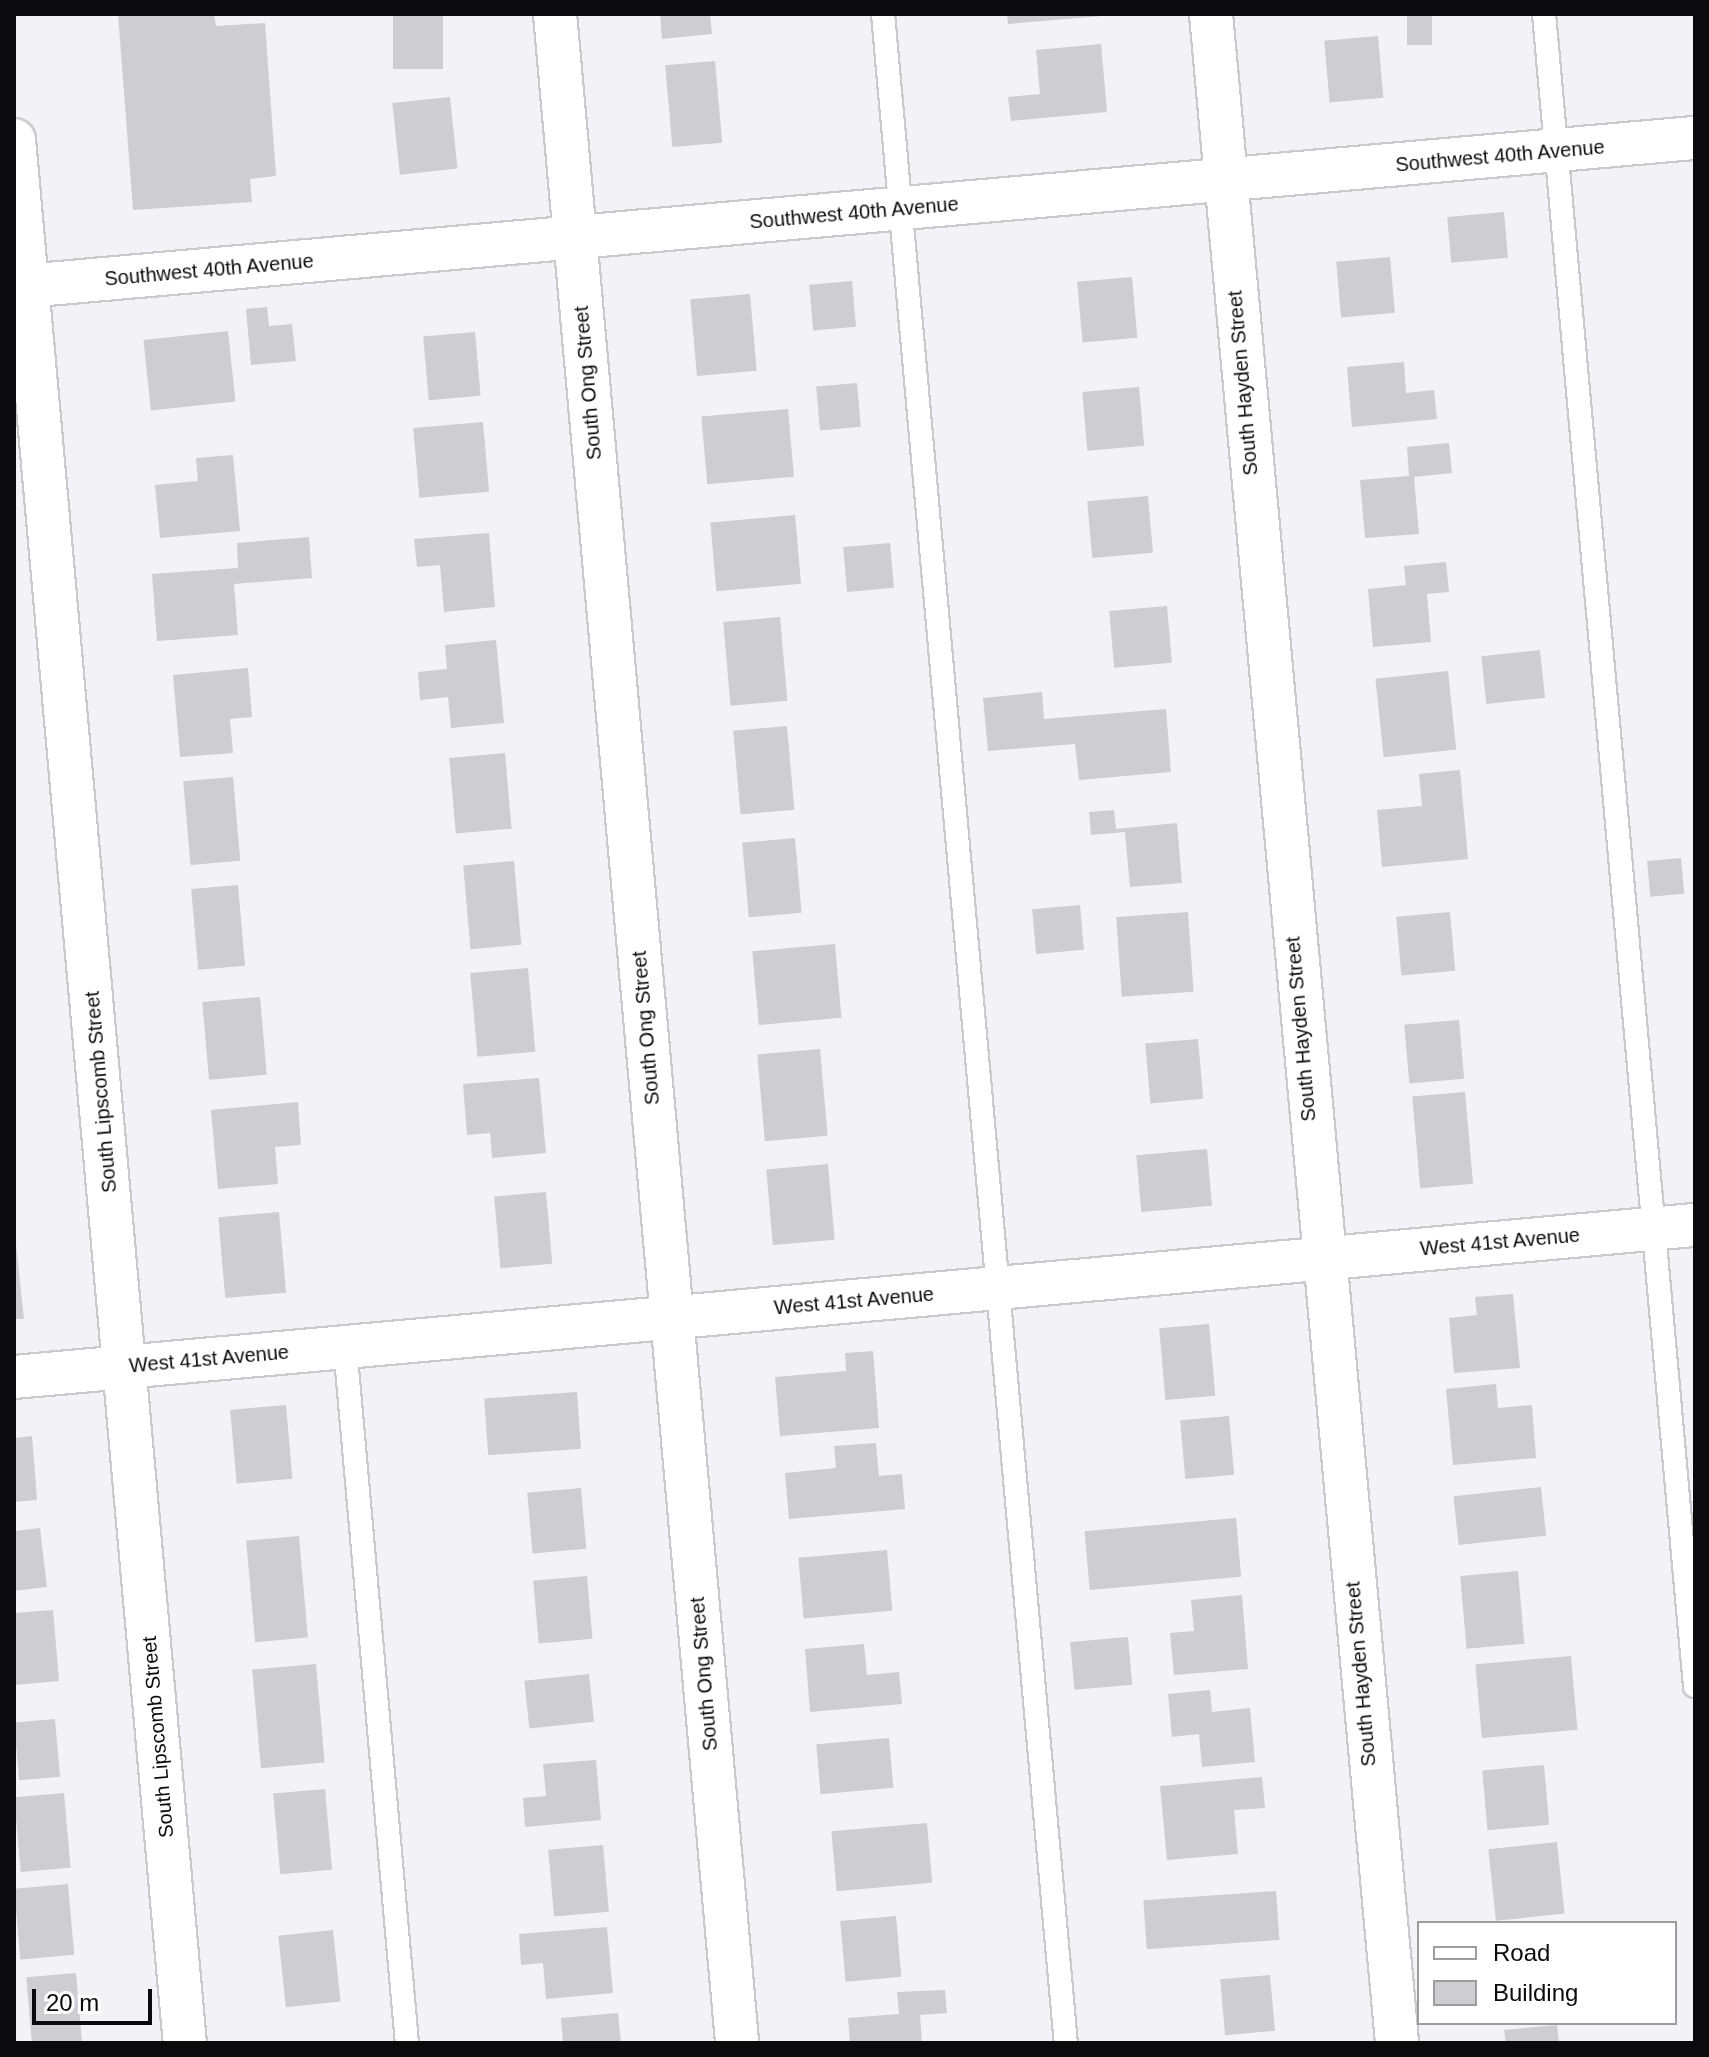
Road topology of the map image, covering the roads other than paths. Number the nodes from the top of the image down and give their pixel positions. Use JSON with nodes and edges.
{"nodes":[{"id":1,"x":555,"y":14,"type":"edge"},
{"id":2,"x":883,"y":14,"type":"edge"},
{"id":3,"x":1211,"y":14,"type":"edge"},
{"id":4,"x":1544,"y":14,"type":"edge"},
{"id":5,"x":1695,"y":138,"type":"edge"},
{"id":6,"x":14,"y":140,"type":"edge"},
{"id":7,"x":1556,"y":150,"type":"junction"},
{"id":8,"x":1225,"y":181,"type":"junction"},
{"id":9,"x":901,"y":208,"type":"junction"},
{"id":10,"x":575,"y":237,"type":"junction"},
{"id":11,"x":21,"y":287,"type":"edge"},
{"id":12,"x":1675,"y":1227,"type":"edge"},
{"id":13,"x":1321,"y":1258,"type":"junction"},
{"id":14,"x":996,"y":1289,"type":"junction"},
{"id":15,"x":673,"y":1316,"type":"junction"},
{"id":16,"x":345,"y":1346,"type":"junction"},
{"id":17,"x":125,"y":1367,"type":"junction"},
{"id":18,"x":14,"y":1377,"type":"edge"},
{"id":19,"x":1695,"y":1686,"type":"edge"},
{"id":20,"x":185,"y":2043,"type":"edge"},
{"id":21,"x":407,"y":2043,"type":"edge"},
{"id":22,"x":737,"y":2043,"type":"edge"},
{"id":23,"x":1066,"y":2043,"type":"edge"},
{"id":24,"x":1397,"y":2043,"type":"edge"}],
"edges":[{"from":1,"to":10,"type":"street","name":"South Ong Street"},
{"from":2,"to":9,"type":"lane"},
{"from":3,"to":8,"type":"street","name":"South Hayden Street"},
{"from":4,"to":7,"type":"lane"},
{"from":5,"to":7,"type":"street","name":"Southwest 40th Avenue"},
{"from":6,"to":11,"type":"street","name":"South Lipscomb Street"},
{"from":7,"to":8,"type":"street","name":"Southwest 40th Avenue"},
{"from":7,"to":12,"type":"lane"},
{"from":8,"to":9,"type":"street","name":"Southwest 40th Avenue"},
{"from":8,"to":13,"type":"street","name":"South Hayden Street"},
{"from":9,"to":10,"type":"street","name":"Southwest 40th Avenue"},
{"from":9,"to":14,"type":"lane"},
{"from":10,"to":11,"type":"street","name":"Southwest 40th Avenue"},
{"from":10,"to":15,"type":"street","name":"South Ong Street"},
{"from":11,"to":17,"type":"street","name":"South Lipscomb Street"},
{"from":12,"to":13,"type":"street","name":"West 41st Avenue"},
{"from":12,"to":19,"type":"lane"},
{"from":13,"to":14,"type":"street","name":"West 41st Avenue"},
{"from":13,"to":24,"type":"street","name":"South Hayden Street"},
{"from":14,"to":15,"type":"street","name":"West 41st Avenue"},
{"from":14,"to":23,"type":"lane"},
{"from":15,"to":16,"type":"street","name":"West 41st Avenue"},
{"from":15,"to":22,"type":"street","name":"South Ong Street"},
{"from":16,"to":17,"type":"street","name":"West 41st Avenue"},
{"from":16,"to":21,"type":"lane"},
{"from":17,"to":18,"type":"street","name":"West 41st Avenue"},
{"from":17,"to":20,"type":"street","name":"South Lipscomb Street"}]}
